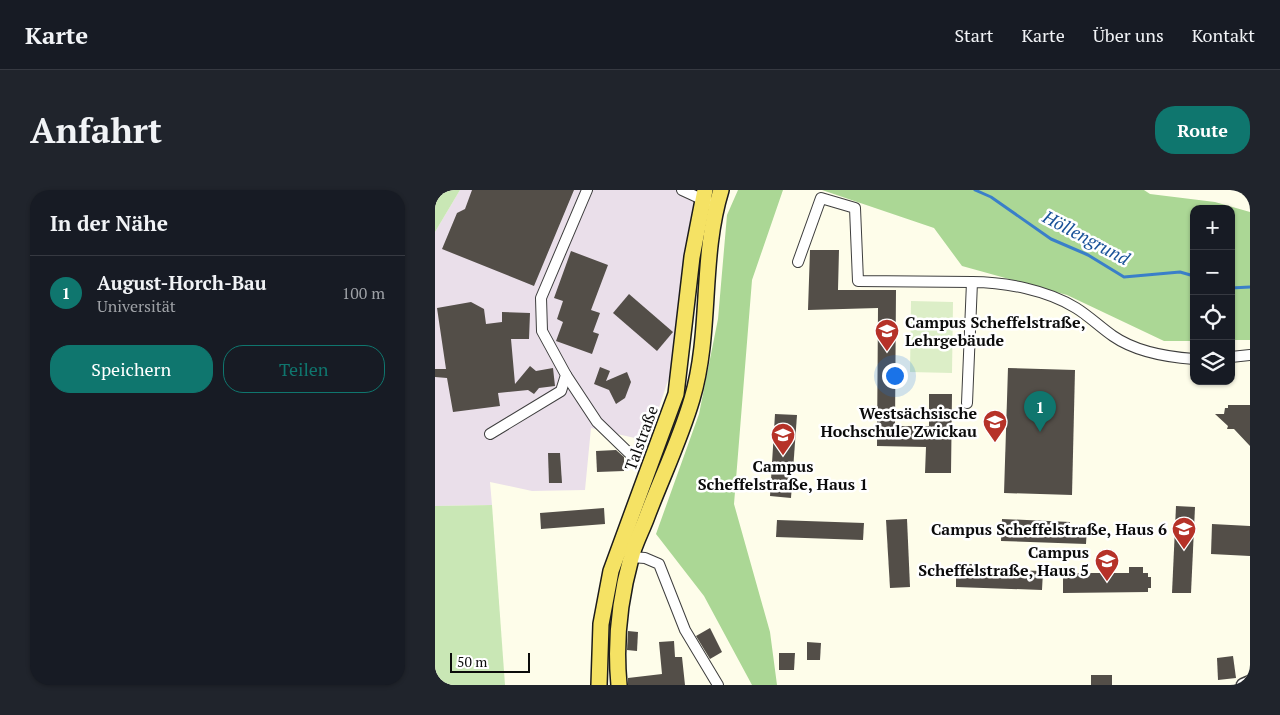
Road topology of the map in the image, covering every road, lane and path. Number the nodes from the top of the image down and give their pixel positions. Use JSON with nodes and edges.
{"nodes":[{"id":1,"x":587,"y":190,"type":"edge"},
{"id":2,"x":682,"y":190,"type":"edge"},
{"id":3,"x":721,"y":190,"type":"edge"},
{"id":4,"x":703,"y":195,"type":"edge"},
{"id":5,"x":716,"y":206,"type":"junction"},
{"id":6,"x":798,"y":262,"type":"dead end"},
{"id":7,"x":972,"y":282,"type":"junction"},
{"id":8,"x":1250,"y":355,"type":"edge"},
{"id":9,"x":1235,"y":356,"type":"edge"},
{"id":10,"x":1190,"y":357,"type":"edge"},
{"id":11,"x":566,"y":375,"type":"junction"},
{"id":12,"x":967,"y":403,"type":"dead end"},
{"id":13,"x":490,"y":434,"type":"dead end"},
{"id":14,"x":629,"y":453,"type":"dead end"},
{"id":15,"x":631,"y":556,"type":"junction"},
{"id":16,"x":1250,"y":682,"type":"edge"},
{"id":17,"x":599,"y":685,"type":"edge"},
{"id":18,"x":619,"y":685,"type":"edge"},
{"id":19,"x":718,"y":685,"type":"edge"},
{"id":20,"x":1243,"y":685,"type":"edge"}],
"edges":[{"from":1,"to":11,"type":"street"},
{"from":2,"to":4,"type":"street"},
{"from":3,"to":5,"type":"main road","name":"Talstraße"},
{"from":4,"to":5,"type":"street"},
{"from":4,"to":17,"type":"main road","name":"Talstraße"},
{"from":5,"to":15,"type":"main road","name":"Talstraße"},
{"from":6,"to":7,"type":"street"},
{"from":7,"to":10,"type":"street"},
{"from":7,"to":12,"type":"street"},
{"from":8,"to":9,"type":"street"},
{"from":11,"to":13,"type":"street"},
{"from":11,"to":14,"type":"street"},
{"from":15,"to":18,"type":"main road","name":"Talstraße"},
{"from":15,"to":19,"type":"street"},
{"from":16,"to":20,"type":"street"}]}
